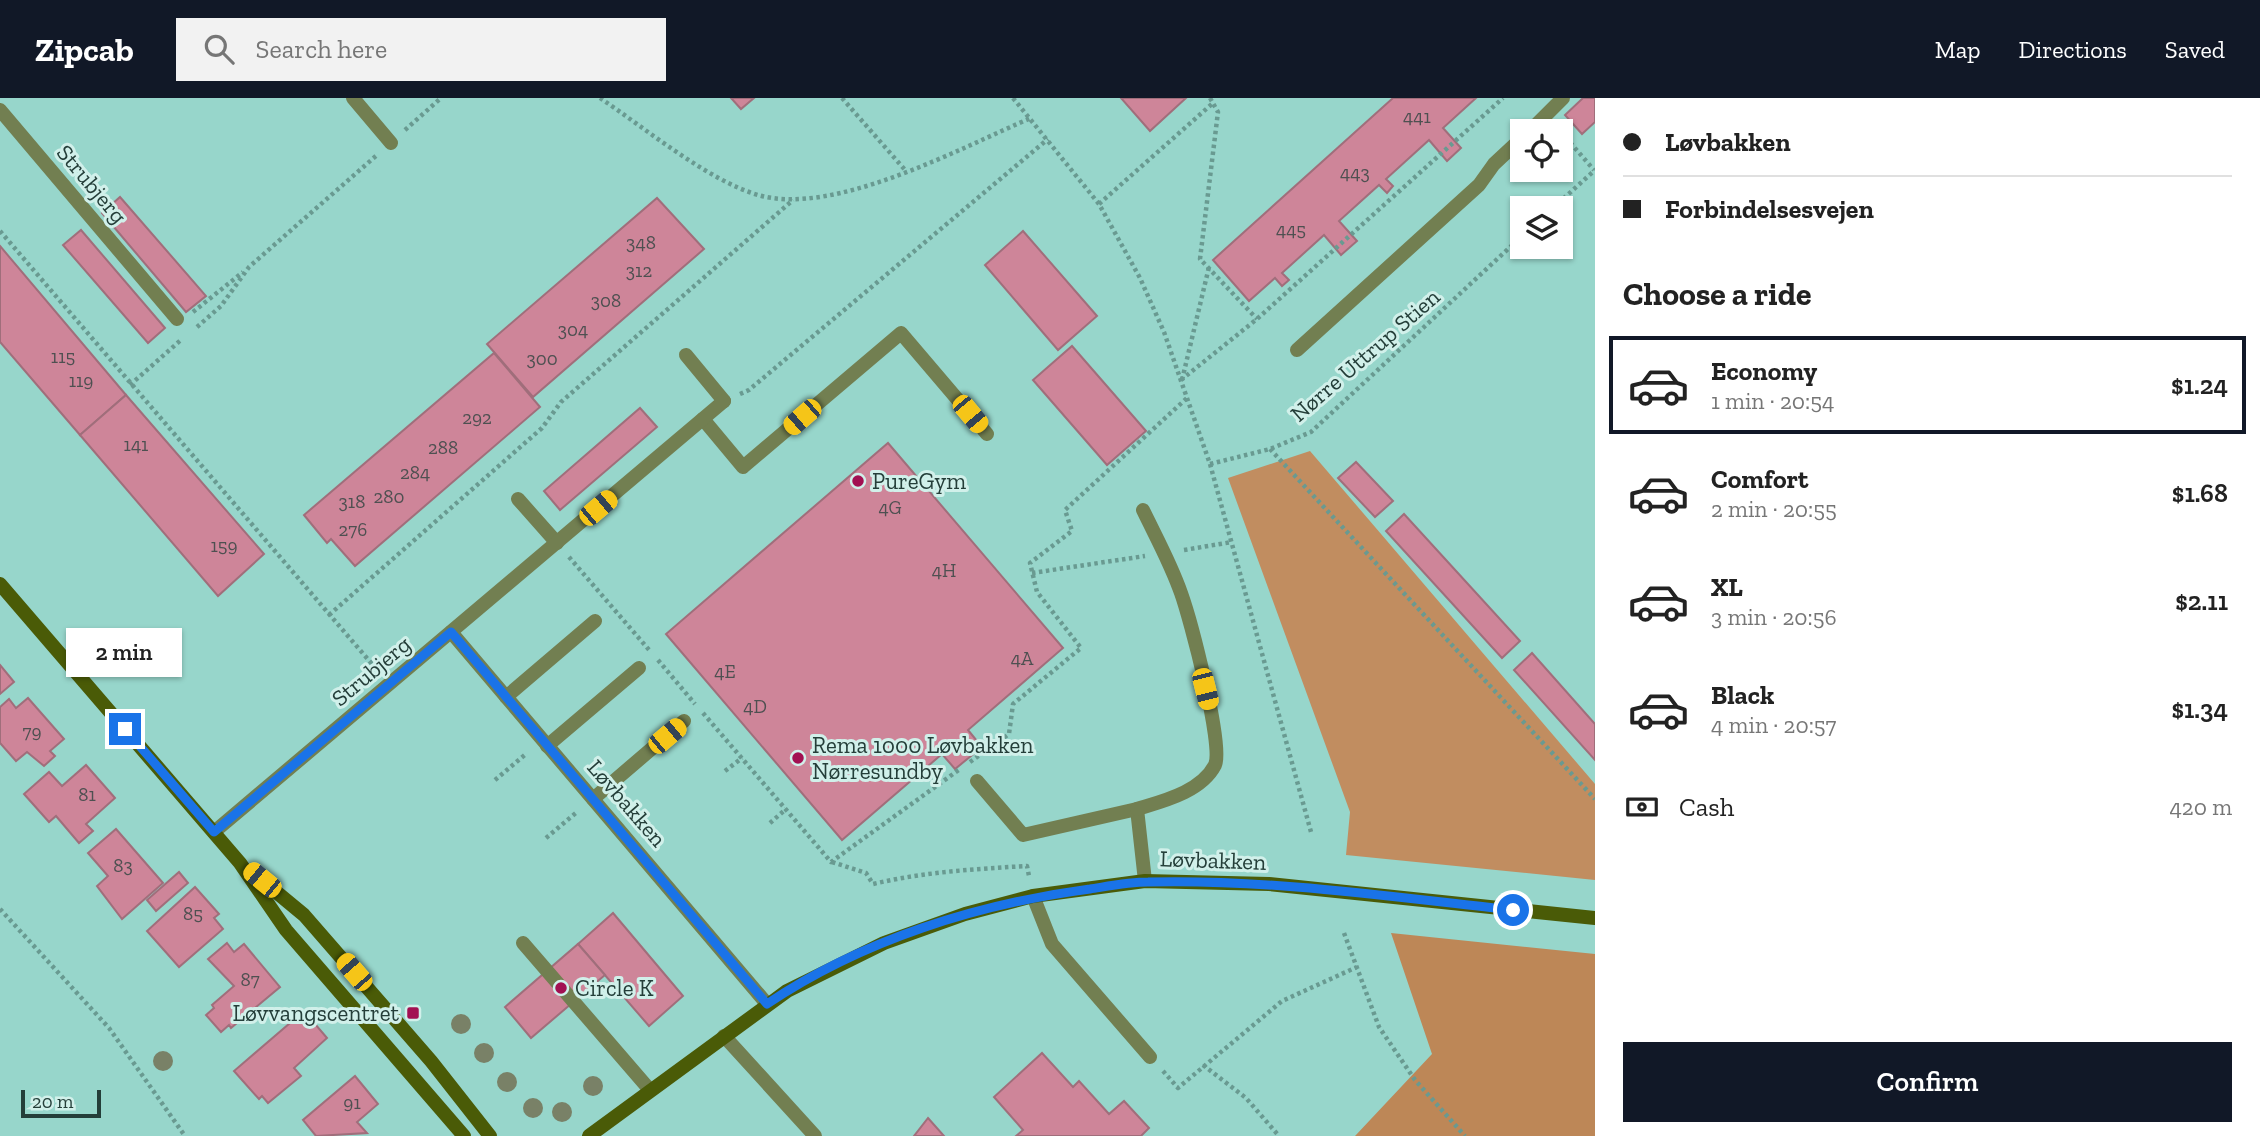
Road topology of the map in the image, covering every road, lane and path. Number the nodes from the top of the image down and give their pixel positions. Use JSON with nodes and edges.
{"nodes":[{"id":1,"x":353,"y":98,"type":"edge"},
{"id":2,"x":441,"y":98,"type":"edge"},
{"id":3,"x":600,"y":98,"type":"edge"},
{"id":4,"x":842,"y":98,"type":"edge"},
{"id":5,"x":1013,"y":98,"type":"edge"},
{"id":6,"x":1503,"y":98,"type":"edge"},
{"id":7,"x":1563,"y":98,"type":"edge"},
{"id":8,"x":1212,"y":101,"type":"edge"},
{"id":9,"x":0,"y":110,"type":"edge"},
{"id":10,"x":1031,"y":118,"type":"junction"},
{"id":11,"x":1542,"y":119,"type":"edge"},
{"id":12,"x":1048,"y":139,"type":"junction"},
{"id":13,"x":391,"y":143,"type":"junction"},
{"id":14,"x":1573,"y":145,"type":"edge"},
{"id":15,"x":1510,"y":149,"type":"edge"},
{"id":16,"x":1595,"y":170,"type":"edge"},
{"id":17,"x":905,"y":171,"type":"junction"},
{"id":18,"x":1566,"y":196,"type":"edge"},
{"id":19,"x":793,"y":200,"type":"junction"},
{"id":20,"x":1098,"y":204,"type":"junction"},
{"id":21,"x":0,"y":230,"type":"edge"},
{"id":22,"x":1510,"y":247,"type":"edge"},
{"id":23,"x":249,"y":267,"type":"junction"},
{"id":24,"x":1209,"y":267,"type":"junction"},
{"id":25,"x":177,"y":319,"type":"joint"},
{"id":26,"x":1257,"y":319,"type":"junction"},
{"id":27,"x":1297,"y":350,"type":"dead end"},
{"id":28,"x":685,"y":355,"type":"dead end"},
{"id":29,"x":1181,"y":380,"type":"junction"},
{"id":30,"x":130,"y":385,"type":"junction"},
{"id":31,"x":1187,"y":398,"type":"junction"},
{"id":32,"x":724,"y":401,"type":"junction"},
{"id":33,"x":703,"y":419,"type":"junction"},
{"id":34,"x":987,"y":434,"type":"dead end"},
{"id":35,"x":1270,"y":449,"type":"junction"},
{"id":36,"x":1210,"y":464,"type":"junction"},
{"id":37,"x":518,"y":499,"type":"dead end"},
{"id":38,"x":1143,"y":510,"type":"dead end"},
{"id":39,"x":1232,"y":542,"type":"junction"},
{"id":40,"x":556,"y":543,"type":"junction"},
{"id":41,"x":1163,"y":553,"type":"junction"},
{"id":42,"x":1032,"y":573,"type":"junction"},
{"id":43,"x":0,"y":584,"type":"edge"},
{"id":44,"x":329,"y":615,"type":"junction"},
{"id":45,"x":595,"y":621,"type":"dead end"},
{"id":46,"x":451,"y":632,"type":"junction"},
{"id":47,"x":639,"y":668,"type":"dead end"},
{"id":48,"x":390,"y":685,"type":"junction"},
{"id":49,"x":506,"y":696,"type":"junction"},
{"id":50,"x":684,"y":721,"type":"dead end"},
{"id":51,"x":545,"y":743,"type":"junction"},
{"id":52,"x":742,"y":758,"type":"junction"},
{"id":53,"x":725,"y":771,"type":"dead end"},
{"id":54,"x":495,"y":779,"type":"dead end"},
{"id":55,"x":977,"y":781,"type":"dead end"},
{"id":56,"x":593,"y":799,"type":"junction"},
{"id":57,"x":1595,"y":799,"type":"edge"},
{"id":58,"x":1137,"y":809,"type":"junction"},
{"id":59,"x":786,"y":810,"type":"junction"},
{"id":60,"x":770,"y":823,"type":"dead end"},
{"id":61,"x":214,"y":832,"type":"junction"},
{"id":62,"x":1311,"y":832,"type":"dead end"},
{"id":63,"x":546,"y":838,"type":"dead end"},
{"id":64,"x":831,"y":862,"type":"junction"},
{"id":65,"x":240,"y":863,"type":"junction"},
{"id":66,"x":1145,"y":881,"type":"junction"},
{"id":67,"x":1033,"y":896,"type":"junction"},
{"id":68,"x":0,"y":909,"type":"edge"},
{"id":69,"x":1595,"y":918,"type":"edge"},
{"id":70,"x":1343,"y":933,"type":"dead end"},
{"id":71,"x":523,"y":943,"type":"dead end"},
{"id":72,"x":1357,"y":967,"type":"junction"},
{"id":73,"x":767,"y":1004,"type":"junction"},
{"id":74,"x":724,"y":1036,"type":"junction"},
{"id":75,"x":1150,"y":1057,"type":"joint"},
{"id":76,"x":1203,"y":1065,"type":"junction"},
{"id":77,"x":649,"y":1090,"type":"junction"},
{"id":78,"x":185,"y":1136,"type":"edge"},
{"id":79,"x":464,"y":1136,"type":"edge"},
{"id":80,"x":490,"y":1136,"type":"edge"},
{"id":81,"x":589,"y":1136,"type":"edge"},
{"id":82,"x":815,"y":1136,"type":"edge"},
{"id":83,"x":1279,"y":1136,"type":"edge"},
{"id":84,"x":1465,"y":1136,"type":"edge"}],
"edges":[{"from":1,"to":13,"type":"street"},
{"from":2,"to":13,"type":"path"},
{"from":3,"to":19,"type":"path"},
{"from":4,"to":17,"type":"path"},
{"from":5,"to":10,"type":"path"},
{"from":6,"to":26,"type":"path"},
{"from":7,"to":11,"type":"street"},
{"from":8,"to":20,"type":"path"},
{"from":8,"to":24,"type":"path"},
{"from":9,"to":25,"type":"street","name":"Strubjerg"},
{"from":10,"to":12,"type":"path"},
{"from":10,"to":17,"type":"path"},
{"from":12,"to":20,"type":"path"},
{"from":12,"to":32,"type":"path"},
{"from":13,"to":23,"type":"path"},
{"from":14,"to":16,"type":"path"},
{"from":15,"to":27,"type":"street"},
{"from":16,"to":18,"type":"path"},
{"from":17,"to":19,"type":"path"},
{"from":19,"to":44,"type":"path"},
{"from":20,"to":29,"type":"path"},
{"from":21,"to":30,"type":"path"},
{"from":22,"to":35,"type":"path","name":"Nørre Uttrup Stien"},
{"from":23,"to":25,"type":"path"},
{"from":23,"to":30,"type":"path"},
{"from":24,"to":26,"type":"path"},
{"from":24,"to":29,"type":"path"},
{"from":26,"to":29,"type":"path"},
{"from":28,"to":32,"type":"street"},
{"from":29,"to":31,"type":"path"},
{"from":30,"to":44,"type":"path"},
{"from":31,"to":36,"type":"path"},
{"from":31,"to":42,"type":"path"},
{"from":32,"to":33,"type":"street","name":"Strubjerg"},
{"from":33,"to":34,"type":"street"},
{"from":33,"to":40,"type":"street","name":"Strubjerg"},
{"from":35,"to":36,"type":"path","name":"Nørre Uttrup Stien"},
{"from":35,"to":57,"type":"path"},
{"from":36,"to":39,"type":"path"},
{"from":37,"to":40,"type":"street"},
{"from":38,"to":41,"type":"street"},
{"from":39,"to":41,"type":"path"},
{"from":39,"to":62,"type":"path"},
{"from":40,"to":46,"type":"street","name":"Strubjerg"},
{"from":40,"to":52,"type":"path"},
{"from":41,"to":42,"type":"path"},
{"from":41,"to":58,"type":"street"},
{"from":42,"to":64,"type":"path"},
{"from":43,"to":61,"type":"street"},
{"from":44,"to":48,"type":"path"},
{"from":45,"to":49,"type":"street"},
{"from":46,"to":48,"type":"street","name":"Strubjerg"},
{"from":46,"to":49,"type":"street","name":"Løvbakken"},
{"from":47,"to":51,"type":"street"},
{"from":48,"to":61,"type":"street","name":"Strubjerg"},
{"from":49,"to":51,"type":"street","name":"Løvbakken"},
{"from":50,"to":56,"type":"street"},
{"from":51,"to":54,"type":"path"},
{"from":51,"to":56,"type":"street","name":"Løvbakken"},
{"from":52,"to":53,"type":"path"},
{"from":52,"to":59,"type":"path"},
{"from":55,"to":58,"type":"street"},
{"from":56,"to":63,"type":"path"},
{"from":56,"to":73,"type":"street","name":"Løvbakken"},
{"from":58,"to":66,"type":"street"},
{"from":59,"to":60,"type":"path"},
{"from":59,"to":64,"type":"path"},
{"from":61,"to":65,"type":"street"},
{"from":64,"to":67,"type":"path"},
{"from":65,"to":79,"type":"street"},
{"from":65,"to":80,"type":"street"},
{"from":66,"to":67,"type":"street","name":"Løvbakken"},
{"from":66,"to":69,"type":"street","name":"Løvbakken"},
{"from":67,"to":73,"type":"street","name":"Løvbakken"},
{"from":67,"to":75,"type":"street"},
{"from":68,"to":78,"type":"path"},
{"from":70,"to":72,"type":"path"},
{"from":71,"to":77,"type":"street"},
{"from":72,"to":76,"type":"path"},
{"from":72,"to":84,"type":"path"},
{"from":73,"to":74,"type":"street","name":"Løvbakken"},
{"from":74,"to":77,"type":"street","name":"Løvbakken"},
{"from":74,"to":82,"type":"street"},
{"from":75,"to":76,"type":"path"},
{"from":76,"to":83,"type":"path"},
{"from":77,"to":81,"type":"street","name":"Løvbakken"}]}
